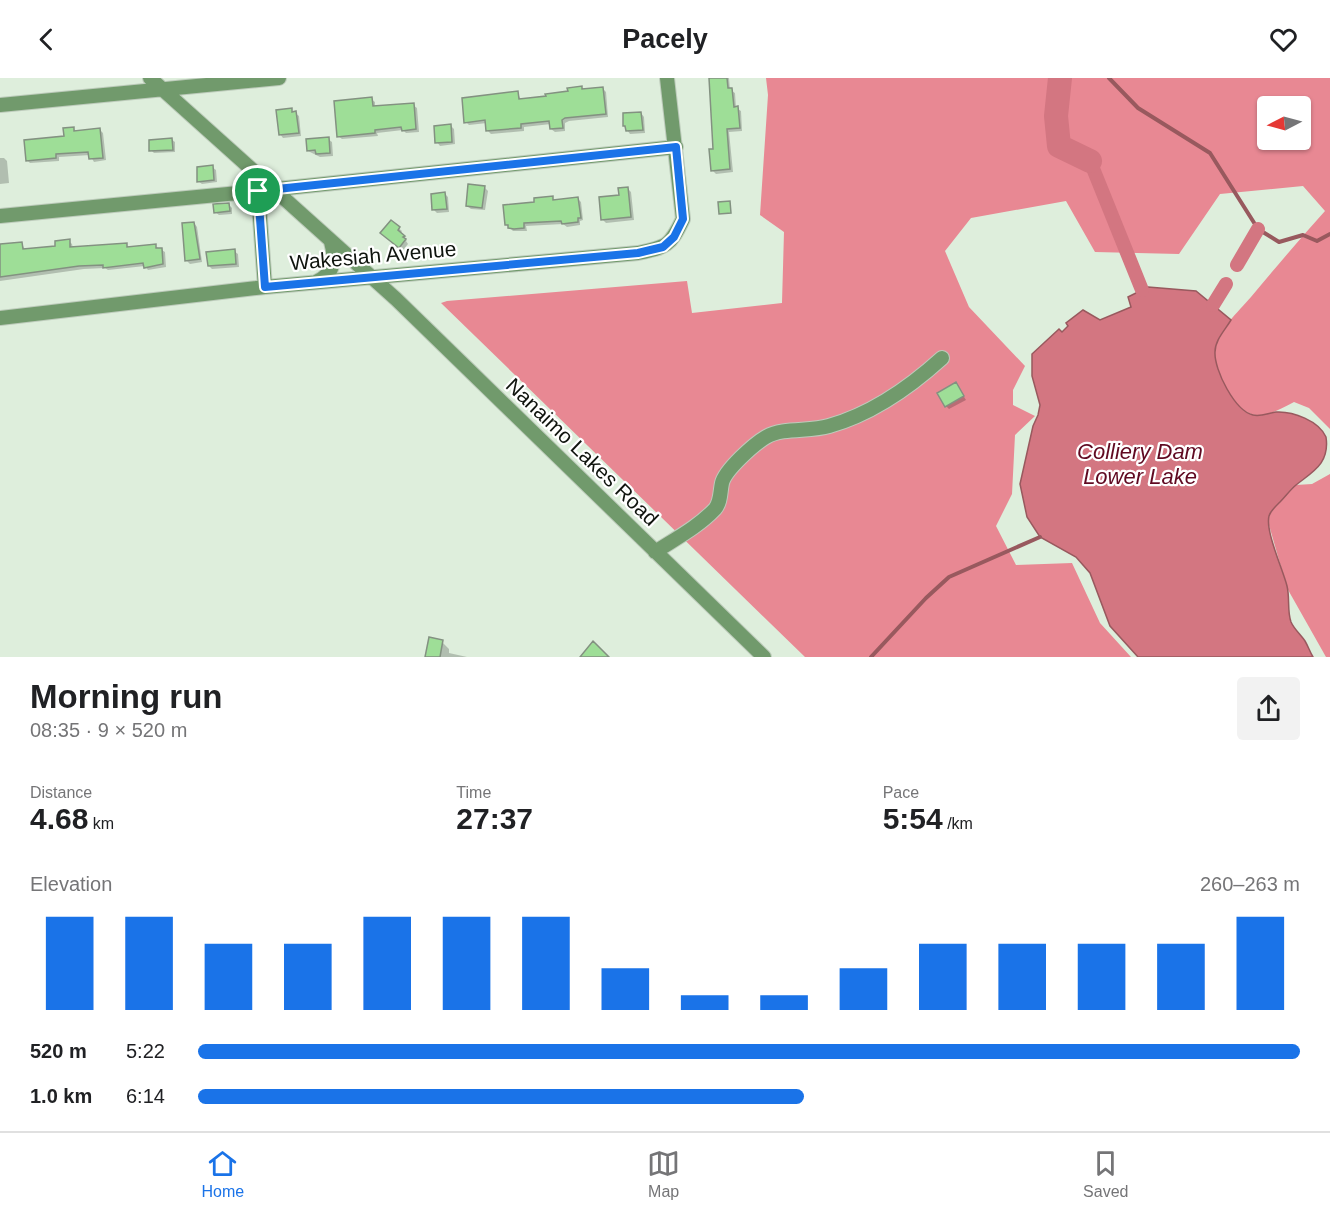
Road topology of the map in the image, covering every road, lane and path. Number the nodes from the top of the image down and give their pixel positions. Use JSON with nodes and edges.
{"nodes":[{"id":1,"x":150,"y":78,"type":"edge"},
{"id":2,"x":279,"y":78,"type":"edge"},
{"id":3,"x":667,"y":78,"type":"edge"},
{"id":4,"x":162,"y":89,"type":"junction"},
{"id":5,"x":0,"y":105,"type":"edge"},
{"id":6,"x":676,"y":147,"type":"junction"},
{"id":7,"x":273,"y":189,"type":"junction"},
{"id":8,"x":258,"y":191,"type":"junction"},
{"id":9,"x":0,"y":216,"type":"edge"},
{"id":10,"x":331,"y":242,"type":"junction"},
{"id":11,"x":371,"y":277,"type":"junction"},
{"id":12,"x":312,"y":283,"type":"junction"},
{"id":13,"x":265,"y":287,"type":"junction"},
{"id":14,"x":0,"y":318,"type":"edge"},
{"id":15,"x":942,"y":358,"type":"dead end"},
{"id":16,"x":655,"y":552,"type":"junction"},
{"id":17,"x":764,"y":657,"type":"edge"}],
"edges":[{"from":1,"to":4,"type":"street","name":"Nanaimo Lakes Road"},
{"from":2,"to":4,"type":"street"},
{"from":3,"to":6,"type":"street"},
{"from":4,"to":5,"type":"street"},
{"from":4,"to":7,"type":"street","name":"Nanaimo Lakes Road"},
{"from":6,"to":7,"type":"street"},
{"from":6,"to":11,"type":"street","name":"Wakesiah Avenue"},
{"from":7,"to":8,"type":"street"},
{"from":7,"to":10,"type":"street","name":"Nanaimo Lakes Road"},
{"from":8,"to":9,"type":"street"},
{"from":8,"to":13,"type":"street"},
{"from":10,"to":11,"type":"street","name":"Nanaimo Lakes Road"},
{"from":10,"to":12,"type":"street"},
{"from":11,"to":12,"type":"street","name":"Wakesiah Avenue"},
{"from":11,"to":16,"type":"street","name":"Nanaimo Lakes Road"},
{"from":12,"to":13,"type":"street","name":"Wakesiah Avenue"},
{"from":13,"to":14,"type":"street","name":"Wakesiah Avenue"},
{"from":15,"to":16,"type":"street"},
{"from":16,"to":17,"type":"street","name":"Nanaimo Lakes Road"}]}
